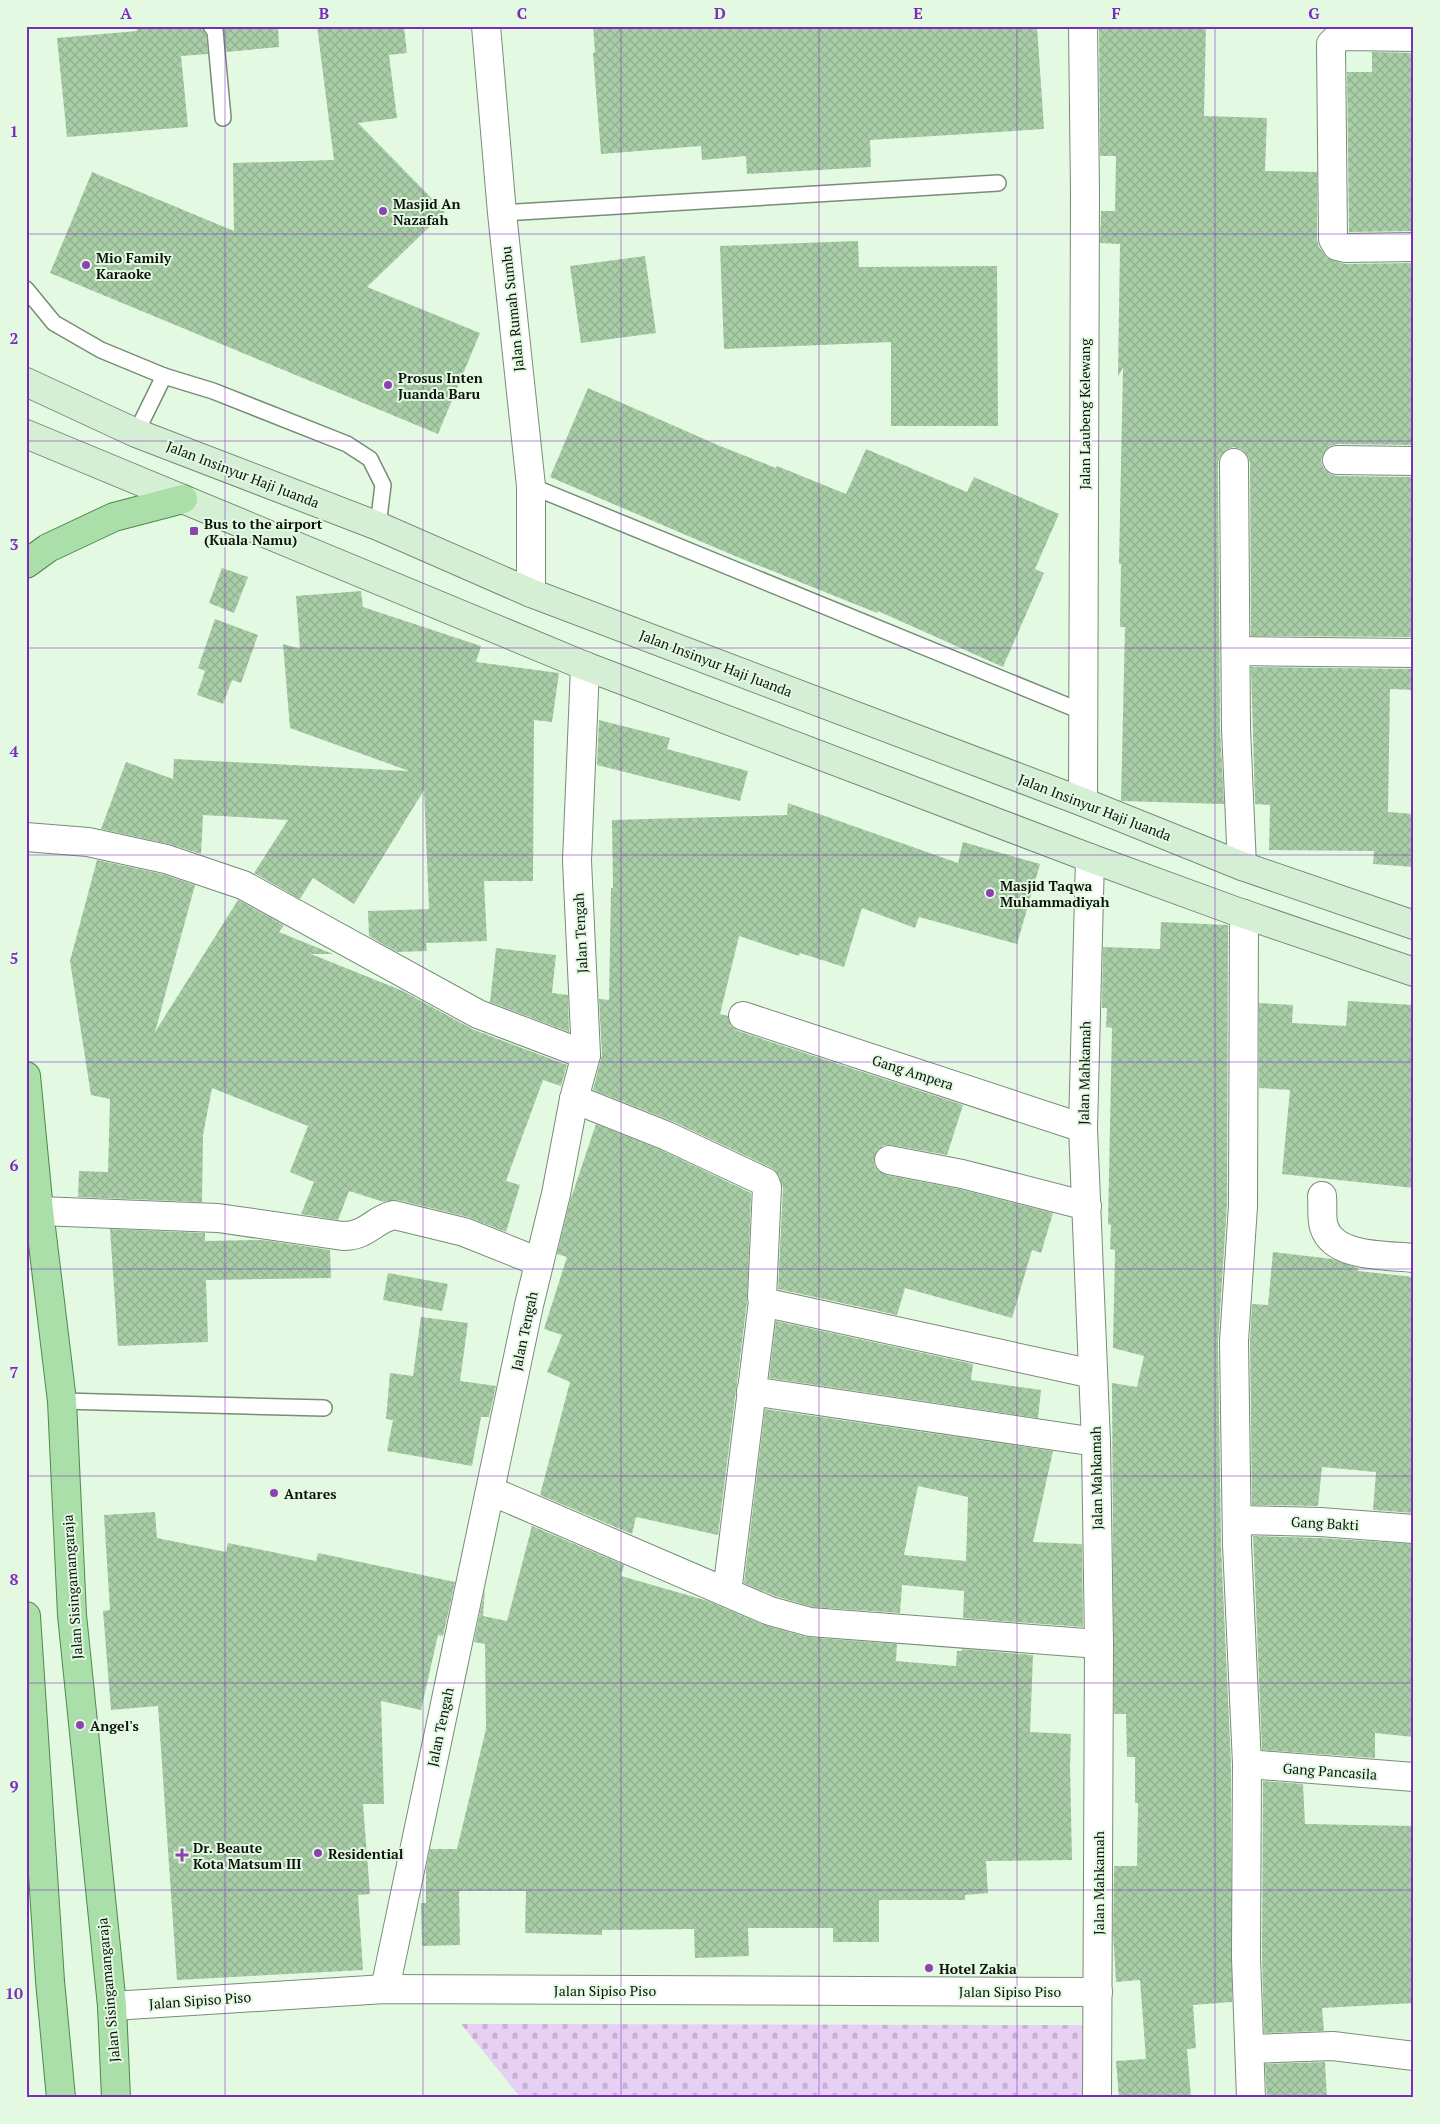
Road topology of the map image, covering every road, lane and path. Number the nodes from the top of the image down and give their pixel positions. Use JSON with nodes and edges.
{"nodes":[{"id":1,"x":211,"y":26,"type":"edge"},
{"id":2,"x":486,"y":26,"type":"edge"},
{"id":3,"x":1083,"y":26,"type":"edge"},
{"id":4,"x":1414,"y":37,"type":"edge"},
{"id":5,"x":223,"y":118,"type":"dead end"},
{"id":6,"x":998,"y":183,"type":"dead end"},
{"id":7,"x":502,"y":213,"type":"junction"},
{"id":8,"x":1414,"y":247,"type":"edge"},
{"id":9,"x":26,"y":289,"type":"edge"},
{"id":10,"x":164,"y":376,"type":"junction"},
{"id":11,"x":26,"y":382,"type":"edge"},
{"id":12,"x":136,"y":433,"type":"junction"},
{"id":13,"x":26,"y":434,"type":"edge"},
{"id":14,"x":1336,"y":460,"type":"dead end"},
{"id":15,"x":1414,"y":461,"type":"edge"},
{"id":16,"x":1234,"y":464,"type":"dead end"},
{"id":17,"x":532,"y":486,"type":"junction"},
{"id":18,"x":183,"y":499,"type":"junction"},
{"id":19,"x":378,"y":526,"type":"junction"},
{"id":20,"x":26,"y":564,"type":"edge"},
{"id":21,"x":531,"y":592,"type":"junction"},
{"id":22,"x":1236,"y":651,"type":"junction"},
{"id":23,"x":1414,"y":653,"type":"edge"},
{"id":24,"x":585,"y":666,"type":"junction"},
{"id":25,"x":1083,"y":712,"type":"junction"},
{"id":26,"x":1083,"y":802,"type":"junction"},
{"id":27,"x":26,"y":837,"type":"edge"},
{"id":28,"x":1090,"y":858,"type":"junction"},
{"id":29,"x":1242,"y":866,"type":"junction"},
{"id":30,"x":1244,"y":914,"type":"junction"},
{"id":31,"x":1414,"y":926,"type":"edge"},
{"id":32,"x":1414,"y":972,"type":"edge"},
{"id":33,"x":743,"y":1016,"type":"dead end"},
{"id":34,"x":586,"y":1055,"type":"junction"},
{"id":35,"x":26,"y":1076,"type":"edge"},
{"id":36,"x":574,"y":1099,"type":"junction"},
{"id":37,"x":1083,"y":1128,"type":"junction"},
{"id":38,"x":889,"y":1160,"type":"dead end"},
{"id":39,"x":1322,"y":1196,"type":"dead end"},
{"id":40,"x":1087,"y":1206,"type":"junction"},
{"id":41,"x":39,"y":1211,"type":"junction"},
{"id":42,"x":1414,"y":1258,"type":"edge"},
{"id":43,"x":539,"y":1262,"type":"junction"},
{"id":44,"x":763,"y":1301,"type":"junction"},
{"id":45,"x":1093,"y":1374,"type":"junction"},
{"id":46,"x":751,"y":1391,"type":"junction"},
{"id":47,"x":62,"y":1401,"type":"junction"},
{"id":48,"x":324,"y":1408,"type":"dead end"},
{"id":49,"x":1096,"y":1442,"type":"junction"},
{"id":50,"x":491,"y":1490,"type":"junction"},
{"id":51,"x":1237,"y":1520,"type":"junction"},
{"id":52,"x":1414,"y":1529,"type":"edge"},
{"id":53,"x":727,"y":1592,"type":"junction"},
{"id":54,"x":26,"y":1616,"type":"edge"},
{"id":55,"x":1099,"y":1644,"type":"junction"},
{"id":56,"x":1247,"y":1764,"type":"junction"},
{"id":57,"x":1414,"y":1778,"type":"edge"},
{"id":58,"x":385,"y":1989,"type":"junction"},
{"id":59,"x":1098,"y":1992,"type":"junction"},
{"id":60,"x":112,"y":2006,"type":"junction"},
{"id":61,"x":1250,"y":2049,"type":"junction"},
{"id":62,"x":1414,"y":2056,"type":"edge"},
{"id":63,"x":61,"y":2098,"type":"edge"},
{"id":64,"x":116,"y":2098,"type":"edge"},
{"id":65,"x":1097,"y":2098,"type":"edge"},
{"id":66,"x":1251,"y":2098,"type":"edge"}],
"edges":[{"from":1,"to":5,"type":"lane"},
{"from":2,"to":7,"type":"street","name":"Jalan Rumah Sumbu"},
{"from":3,"to":25,"type":"street","name":"Jalan Laubeng Kelewang"},
{"from":4,"to":8,"type":"street"},
{"from":6,"to":7,"type":"lane"},
{"from":7,"to":17,"type":"street","name":"Jalan Rumah Sumbu"},
{"from":9,"to":10,"type":"lane"},
{"from":10,"to":12,"type":"lane"},
{"from":10,"to":19,"type":"lane"},
{"from":11,"to":12,"type":"main road","name":"Jalan Insinyur Haji Juanda"},
{"from":12,"to":19,"type":"main road","name":"Jalan Insinyur Haji Juanda"},
{"from":13,"to":18,"type":"main road"},
{"from":14,"to":15,"type":"street"},
{"from":16,"to":22,"type":"street"},
{"from":17,"to":21,"type":"street","name":"Jalan Rumah Sumbu"},
{"from":17,"to":25,"type":"lane"},
{"from":18,"to":20,"type":"main road"},
{"from":18,"to":24,"type":"main road"},
{"from":19,"to":21,"type":"main road","name":"Jalan Insinyur Haji Juanda"},
{"from":21,"to":26,"type":"main road","name":"Jalan Insinyur Haji Juanda"},
{"from":22,"to":23,"type":"street"},
{"from":22,"to":29,"type":"street"},
{"from":24,"to":28,"type":"main road"},
{"from":24,"to":34,"type":"street","name":"Jalan Tengah"},
{"from":25,"to":26,"type":"street","name":"Jalan Laubeng Kelewang"},
{"from":26,"to":29,"type":"main road","name":"Jalan Insinyur Haji Juanda"},
{"from":27,"to":34,"type":"street"},
{"from":28,"to":30,"type":"main road"},
{"from":28,"to":37,"type":"street","name":"Jalan Mahkamah"},
{"from":29,"to":31,"type":"main road","name":"Jalan Insinyur Haji Juanda"},
{"from":30,"to":32,"type":"main road"},
{"from":30,"to":51,"type":"street"},
{"from":33,"to":37,"type":"street","name":"Gang Ampera"},
{"from":34,"to":36,"type":"street","name":"Jalan Tengah"},
{"from":35,"to":41,"type":"main road","name":"Jalan Sisingamangaraja"},
{"from":36,"to":43,"type":"street","name":"Jalan Tengah"},
{"from":36,"to":44,"type":"street"},
{"from":37,"to":40,"type":"street","name":"Jalan Mahkamah"},
{"from":38,"to":40,"type":"street"},
{"from":39,"to":42,"type":"street"},
{"from":40,"to":45,"type":"street","name":"Jalan Mahkamah"},
{"from":41,"to":43,"type":"street"},
{"from":41,"to":47,"type":"main road","name":"Jalan Sisingamangaraja"},
{"from":43,"to":50,"type":"street","name":"Jalan Tengah"},
{"from":44,"to":45,"type":"street"},
{"from":44,"to":46,"type":"street"},
{"from":45,"to":49,"type":"street","name":"Jalan Mahkamah"},
{"from":46,"to":49,"type":"street"},
{"from":46,"to":53,"type":"street"},
{"from":47,"to":48,"type":"lane"},
{"from":47,"to":60,"type":"main road","name":"Jalan Sisingamangaraja"},
{"from":49,"to":55,"type":"street","name":"Jalan Mahkamah"},
{"from":50,"to":53,"type":"street"},
{"from":50,"to":58,"type":"street","name":"Jalan Tengah"},
{"from":51,"to":52,"type":"street","name":"Gang Bakti"},
{"from":51,"to":56,"type":"street"},
{"from":53,"to":55,"type":"street"},
{"from":54,"to":63,"type":"main road"},
{"from":55,"to":59,"type":"street","name":"Jalan Mahkamah"},
{"from":56,"to":57,"type":"street","name":"Gang Pancasila"},
{"from":56,"to":61,"type":"street"},
{"from":58,"to":59,"type":"street","name":"Jalan Sipiso Piso"},
{"from":58,"to":60,"type":"street","name":"Jalan Sipiso Piso"},
{"from":59,"to":65,"type":"street","name":"Jalan Mahkamah"},
{"from":60,"to":64,"type":"main road","name":"Jalan Sisingamangaraja"},
{"from":61,"to":62,"type":"street"},
{"from":61,"to":66,"type":"street"}]}
